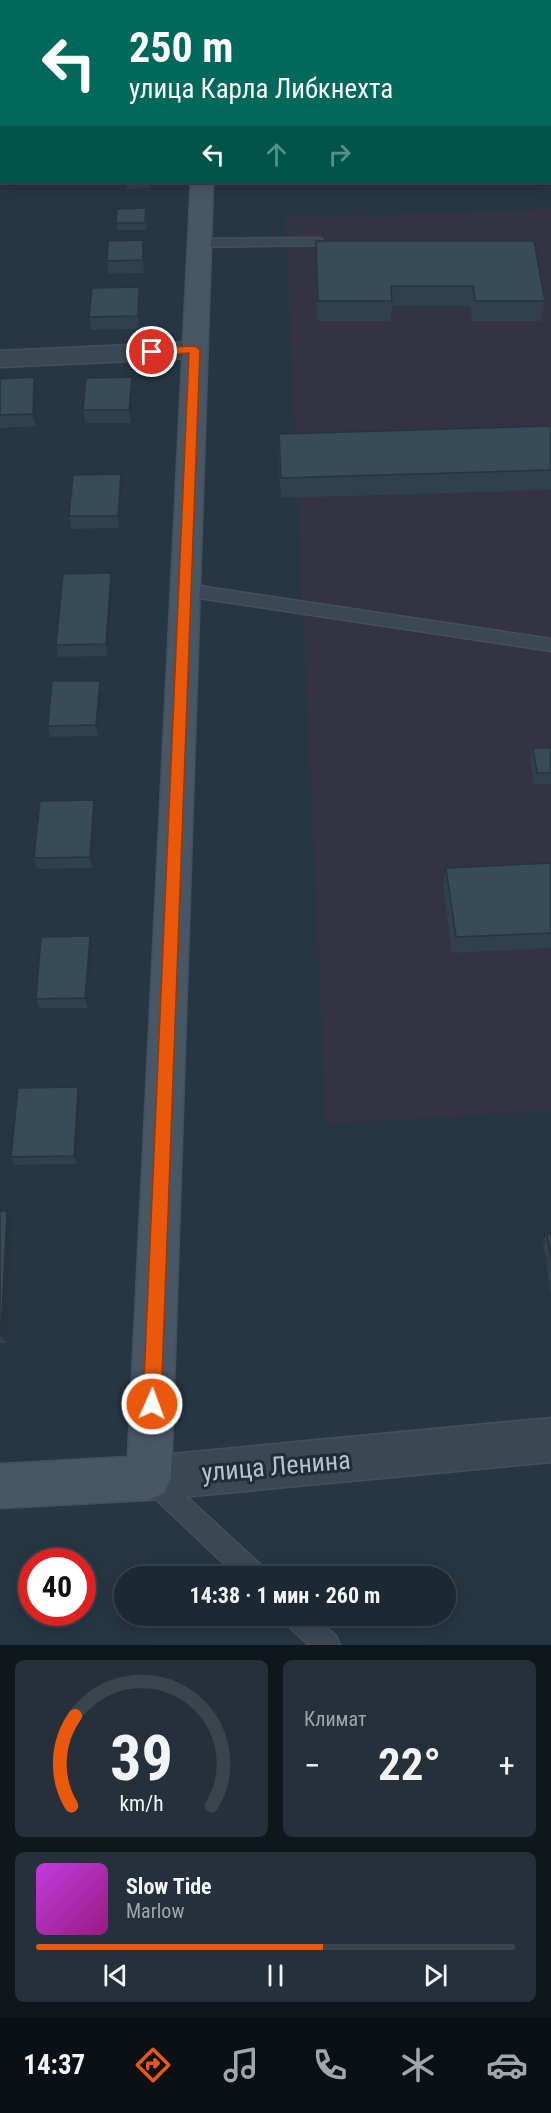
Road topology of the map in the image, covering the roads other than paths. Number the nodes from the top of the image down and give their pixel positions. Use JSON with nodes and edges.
{"nodes":[{"id":1,"x":202,"y":183,"type":"edge"},
{"id":2,"x":317,"y":242,"type":"edge"},
{"id":3,"x":200,"y":243,"type":"junction"},
{"id":4,"x":195,"y":350,"type":"junction"},
{"id":5,"x":0,"y":359,"type":"edge"},
{"id":6,"x":186,"y":590,"type":"junction"},
{"id":7,"x":551,"y":645,"type":"edge"},
{"id":8,"x":551,"y":1440,"type":"edge"},
{"id":9,"x":149,"y":1478,"type":"junction"},
{"id":10,"x":0,"y":1486,"type":"edge"},
{"id":11,"x":243,"y":1566,"type":"edge"},
{"id":12,"x":307,"y":1626,"type":"edge"},
{"id":13,"x":327,"y":1645,"type":"edge"}],
"edges":[{"from":1,"to":3,"type":"street"},
{"from":2,"to":3,"type":"lane"},
{"from":3,"to":4,"type":"street"},
{"from":4,"to":5,"type":"street"},
{"from":4,"to":6,"type":"street"},
{"from":6,"to":7,"type":"lane"},
{"from":6,"to":9,"type":"street"},
{"from":8,"to":9,"type":"street","name":"улица Ленина"},
{"from":9,"to":10,"type":"street","name":"улица Ленина"},
{"from":9,"to":11,"type":"lane"},
{"from":12,"to":13,"type":"lane"}]}
